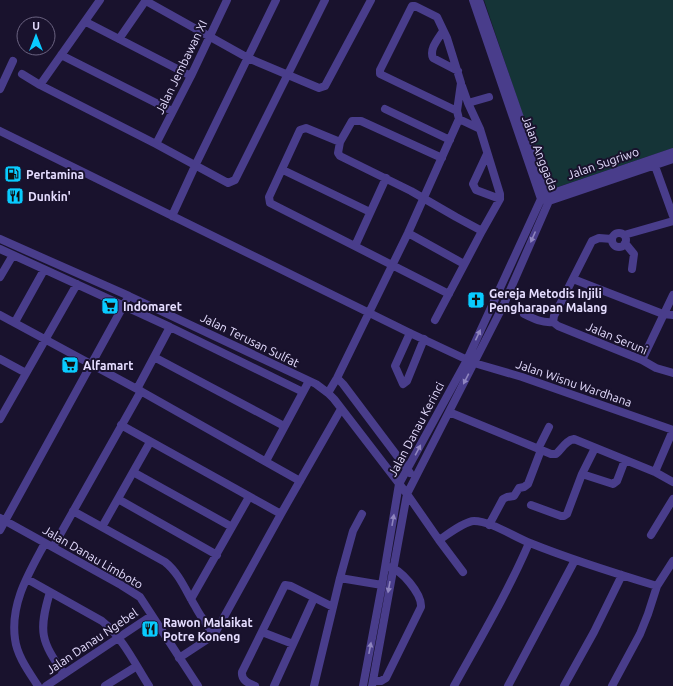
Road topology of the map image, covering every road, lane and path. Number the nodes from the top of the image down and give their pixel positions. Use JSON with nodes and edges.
{"nodes":[{"id":1,"x":100,"y":0,"type":"edge"},
{"id":2,"x":227,"y":0,"type":"edge"},
{"id":3,"x":276,"y":0,"type":"edge"},
{"id":4,"x":325,"y":0,"type":"edge"},
{"id":5,"x":371,"y":0,"type":"edge"},
{"id":6,"x":473,"y":0,"type":"edge"},
{"id":7,"x":479,"y":0,"type":"edge"},
{"id":8,"x":146,"y":1,"type":"edge"},
{"id":9,"x":86,"y":22,"type":"junction"},
{"id":10,"x":443,"y":31,"type":"junction"},
{"id":11,"x":210,"y":36,"type":"junction"},
{"id":12,"x":119,"y":39,"type":"junction"},
{"id":13,"x":61,"y":56,"type":"junction"},
{"id":14,"x":248,"y":58,"type":"junction"},
{"id":15,"x":13,"y":61,"type":"dead end"},
{"id":16,"x":458,"y":71,"type":"junction"},
{"id":17,"x":22,"y":74,"type":"dead end"},
{"id":18,"x":286,"y":75,"type":"junction"},
{"id":19,"x":191,"y":76,"type":"junction"},
{"id":20,"x":461,"y":83,"type":"junction"},
{"id":21,"x":40,"y":85,"type":"junction"},
{"id":22,"x":0,"y":89,"type":"edge"},
{"id":23,"x":489,"y":97,"type":"dead end"},
{"id":24,"x":468,"y":104,"type":"junction"},
{"id":25,"x":385,"y":109,"type":"dead end"},
{"id":26,"x":172,"y":111,"type":"junction"},
{"id":27,"x":458,"y":115,"type":"junction"},
{"id":28,"x":480,"y":129,"type":"junction"},
{"id":29,"x":0,"y":131,"type":"edge"},
{"id":30,"x":450,"y":140,"type":"junction"},
{"id":31,"x":340,"y":142,"type":"junction"},
{"id":32,"x":156,"y":144,"type":"junction"},
{"id":33,"x":673,"y":152,"type":"edge"},
{"id":34,"x":487,"y":154,"type":"junction"},
{"id":35,"x":442,"y":158,"type":"junction"},
{"id":36,"x":673,"y":159,"type":"edge"},
{"id":37,"x":655,"y":162,"type":"junction"},
{"id":38,"x":195,"y":166,"type":"junction"},
{"id":39,"x":283,"y":170,"type":"junction"},
{"id":40,"x":386,"y":178,"type":"junction"},
{"id":41,"x":546,"y":198,"type":"junction"},
{"id":42,"x":423,"y":199,"type":"junction"},
{"id":43,"x":500,"y":199,"type":"junction"},
{"id":44,"x":370,"y":212,"type":"junction"},
{"id":45,"x":172,"y":216,"type":"junction"},
{"id":46,"x":673,"y":216,"type":"edge"},
{"id":47,"x":673,"y":221,"type":"edge"},
{"id":48,"x":482,"y":231,"type":"junction"},
{"id":49,"x":408,"y":233,"type":"junction"},
{"id":50,"x":625,"y":239,"type":"junction"},
{"id":51,"x":1,"y":245,"type":"edge"},
{"id":52,"x":355,"y":246,"type":"junction"},
{"id":53,"x":12,"y":255,"type":"junction"},
{"id":54,"x":464,"y":264,"type":"junction"},
{"id":55,"x":392,"y":265,"type":"junction"},
{"id":56,"x":632,"y":269,"type":"dead end"},
{"id":57,"x":44,"y":270,"type":"junction"},
{"id":58,"x":80,"y":274,"type":"junction"},
{"id":59,"x":0,"y":278,"type":"edge"},
{"id":60,"x":573,"y":279,"type":"junction"},
{"id":61,"x":76,"y":284,"type":"junction"},
{"id":62,"x":449,"y":294,"type":"junction"},
{"id":63,"x":673,"y":295,"type":"edge"},
{"id":64,"x":129,"y":296,"type":"junction"},
{"id":65,"x":124,"y":305,"type":"junction"},
{"id":66,"x":370,"y":313,"type":"junction"},
{"id":67,"x":524,"y":314,"type":"dead end"},
{"id":68,"x":663,"y":314,"type":"junction"},
{"id":69,"x":0,"y":315,"type":"edge"},
{"id":70,"x":673,"y":315,"type":"edge"},
{"id":71,"x":435,"y":320,"type":"dead end"},
{"id":72,"x":15,"y":322,"type":"junction"},
{"id":73,"x":554,"y":322,"type":"junction"},
{"id":74,"x":170,"y":327,"type":"junction"},
{"id":75,"x":410,"y":333,"type":"junction"},
{"id":76,"x":424,"y":339,"type":"junction"},
{"id":77,"x":46,"y":340,"type":"junction"},
{"id":78,"x":229,"y":343,"type":"junction"},
{"id":79,"x":224,"y":353,"type":"junction"},
{"id":80,"x":154,"y":357,"type":"junction"},
{"id":81,"x":0,"y":359,"type":"edge"},
{"id":82,"x":642,"y":360,"type":"junction"},
{"id":83,"x":470,"y":361,"type":"junction"},
{"id":84,"x":92,"y":365,"type":"junction"},
{"id":85,"x":26,"y":373,"type":"junction"},
{"id":86,"x":673,"y":373,"type":"edge"},
{"id":87,"x":337,"y":378,"type":"junction"},
{"id":88,"x":309,"y":381,"type":"junction"},
{"id":89,"x":139,"y":390,"type":"junction"},
{"id":90,"x":303,"y":392,"type":"junction"},
{"id":91,"x":328,"y":393,"type":"junction"},
{"id":92,"x":342,"y":409,"type":"junction"},
{"id":93,"x":449,"y":412,"type":"junction"},
{"id":94,"x":0,"y":419,"type":"edge"},
{"id":95,"x":122,"y":426,"type":"junction"},
{"id":96,"x":284,"y":426,"type":"junction"},
{"id":97,"x":549,"y":427,"type":"dead end"},
{"id":98,"x":673,"y":430,"type":"edge"},
{"id":99,"x":150,"y":442,"type":"junction"},
{"id":100,"x":595,"y":448,"type":"junction"},
{"id":101,"x":540,"y":449,"type":"junction"},
{"id":102,"x":625,"y":460,"type":"junction"},
{"id":103,"x":266,"y":461,"type":"junction"},
{"id":104,"x":407,"y":470,"type":"junction"},
{"id":105,"x":133,"y":472,"type":"junction"},
{"id":106,"x":656,"y":472,"type":"junction"},
{"id":107,"x":582,"y":474,"type":"junction"},
{"id":108,"x":414,"y":478,"type":"junction"},
{"id":109,"x":300,"y":481,"type":"junction"},
{"id":110,"x":673,"y":482,"type":"edge"},
{"id":111,"x":399,"y":484,"type":"junction"},
{"id":112,"x":408,"y":494,"type":"junction"},
{"id":113,"x":249,"y":497,"type":"junction"},
{"id":114,"x":118,"y":499,"type":"junction"},
{"id":115,"x":673,"y":499,"type":"edge"},
{"id":116,"x":531,"y":505,"type":"dead end"},
{"id":117,"x":73,"y":511,"type":"junction"},
{"id":118,"x":281,"y":514,"type":"junction"},
{"id":119,"x":362,"y":514,"type":"dead end"},
{"id":120,"x":3,"y":520,"type":"edge"},
{"id":121,"x":489,"y":525,"type":"junction"},
{"id":122,"x":102,"y":527,"type":"junction"},
{"id":123,"x":232,"y":527,"type":"junction"},
{"id":124,"x":0,"y":530,"type":"edge"},
{"id":125,"x":651,"y":535,"type":"dead end"},
{"id":126,"x":439,"y":540,"type":"junction"},
{"id":127,"x":45,"y":543,"type":"junction"},
{"id":128,"x":529,"y":543,"type":"junction"},
{"id":129,"x":53,"y":547,"type":"junction"},
{"id":130,"x":217,"y":555,"type":"junction"},
{"id":131,"x":575,"y":560,"type":"junction"},
{"id":132,"x":672,"y":565,"type":"edge"},
{"id":133,"x":389,"y":567,"type":"junction"},
{"id":134,"x":463,"y":572,"type":"dead end"},
{"id":135,"x":622,"y":575,"type":"junction"},
{"id":136,"x":27,"y":578,"type":"junction"},
{"id":137,"x":340,"y":578,"type":"junction"},
{"id":138,"x":382,"y":585,"type":"junction"},
{"id":139,"x":657,"y":586,"type":"junction"},
{"id":140,"x":50,"y":592,"type":"junction"},
{"id":141,"x":314,"y":598,"type":"junction"},
{"id":142,"x":191,"y":599,"type":"junction"},
{"id":143,"x":333,"y":607,"type":"junction"},
{"id":144,"x":151,"y":616,"type":"junction"},
{"id":145,"x":262,"y":632,"type":"junction"},
{"id":146,"x":214,"y":635,"type":"junction"},
{"id":147,"x":118,"y":638,"type":"junction"},
{"id":148,"x":293,"y":644,"type":"junction"},
{"id":149,"x":179,"y":658,"type":"junction"},
{"id":150,"x":137,"y":666,"type":"junction"},
{"id":151,"x":64,"y":674,"type":"junction"},
{"id":152,"x":118,"y":682,"type":"edge"},
{"id":153,"x":372,"y":684,"type":"edge"},
{"id":154,"x":38,"y":686,"type":"edge"},
{"id":155,"x":46,"y":686,"type":"edge"},
{"id":156,"x":104,"y":686,"type":"edge"},
{"id":157,"x":149,"y":686,"type":"edge"},
{"id":158,"x":198,"y":686,"type":"edge"},
{"id":159,"x":255,"y":686,"type":"edge"},
{"id":160,"x":274,"y":686,"type":"edge"},
{"id":161,"x":314,"y":686,"type":"edge"},
{"id":162,"x":363,"y":686,"type":"edge"},
{"id":163,"x":454,"y":686,"type":"edge"},
{"id":164,"x":508,"y":686,"type":"edge"},
{"id":165,"x":564,"y":686,"type":"edge"},
{"id":166,"x":612,"y":686,"type":"edge"}],
"edges":[{"from":1,"to":9,"type":"street"},
{"from":2,"to":11,"type":"street","name":"Jalan Jembawan XI"},
{"from":3,"to":14,"type":"street"},
{"from":4,"to":18,"type":"street"},
{"from":5,"to":18,"type":"street"},
{"from":6,"to":41,"type":"street","name":"Jalan Anggada"},
{"from":7,"to":41,"type":"street","name":"Jalan Anggada"},
{"from":8,"to":11,"type":"street"},
{"from":8,"to":12,"type":"street"},
{"from":9,"to":12,"type":"street"},
{"from":9,"to":13,"type":"street"},
{"from":10,"to":16,"type":"street"},
{"from":10,"to":16,"type":"street"},
{"from":10,"to":27,"type":"street"},
{"from":11,"to":14,"type":"street"},
{"from":11,"to":19,"type":"street","name":"Jalan Jembawan XI"},
{"from":12,"to":19,"type":"street"},
{"from":13,"to":21,"type":"street"},
{"from":13,"to":26,"type":"street"},
{"from":14,"to":18,"type":"street"},
{"from":14,"to":38,"type":"street"},
{"from":15,"to":22,"type":"street"},
{"from":16,"to":20,"type":"street"},
{"from":17,"to":21,"type":"street"},
{"from":18,"to":38,"type":"street"},
{"from":19,"to":26,"type":"street","name":"Jalan Jembawan XI"},
{"from":20,"to":24,"type":"street"},
{"from":20,"to":27,"type":"street"},
{"from":21,"to":32,"type":"street"},
{"from":23,"to":24,"type":"street"},
{"from":24,"to":28,"type":"street"},
{"from":25,"to":30,"type":"street"},
{"from":26,"to":32,"type":"street","name":"Jalan Jembawan XI"},
{"from":27,"to":28,"type":"street"},
{"from":27,"to":30,"type":"street"},
{"from":28,"to":34,"type":"street"},
{"from":29,"to":45,"type":"street","name":"Jalan Wisnu Wardhana"},
{"from":30,"to":35,"type":"street"},
{"from":31,"to":35,"type":"street"},
{"from":31,"to":39,"type":"street"},
{"from":31,"to":40,"type":"street"},
{"from":32,"to":38,"type":"street"},
{"from":33,"to":37,"type":"street","name":"Jalan Sugriwo"},
{"from":34,"to":43,"type":"street"},
{"from":34,"to":43,"type":"street"},
{"from":35,"to":42,"type":"street"},
{"from":36,"to":37,"type":"street","name":"Jalan Sugriwo"},
{"from":37,"to":41,"type":"street","name":"Jalan Sugriwo"},
{"from":37,"to":46,"type":"street"},
{"from":38,"to":45,"type":"street"},
{"from":39,"to":44,"type":"street"},
{"from":39,"to":52,"type":"street"},
{"from":40,"to":42,"type":"street"},
{"from":40,"to":44,"type":"street"},
{"from":41,"to":83,"type":"street","name":"Jalan Danau Kerinci"},
{"from":42,"to":48,"type":"street"},
{"from":42,"to":49,"type":"street"},
{"from":43,"to":48,"type":"street"},
{"from":44,"to":52,"type":"street"},
{"from":45,"to":66,"type":"street","name":"Jalan Wisnu Wardhana"},
{"from":47,"to":50,"type":"street"},
{"from":48,"to":54,"type":"street"},
{"from":49,"to":54,"type":"street"},
{"from":49,"to":55,"type":"street"},
{"from":50,"to":56,"type":"street"},
{"from":50,"to":60,"type":"street"},
{"from":51,"to":53,"type":"street"},
{"from":51,"to":58,"type":"street","name":"Jalan Terusan Sulfat"},
{"from":52,"to":55,"type":"street"},
{"from":53,"to":57,"type":"street"},
{"from":53,"to":59,"type":"street"},
{"from":54,"to":62,"type":"street"},
{"from":55,"to":62,"type":"street"},
{"from":55,"to":66,"type":"street"},
{"from":57,"to":61,"type":"street"},
{"from":57,"to":72,"type":"street"},
{"from":58,"to":61,"type":"street"},
{"from":58,"to":64,"type":"street","name":"Jalan Terusan Sulfat"},
{"from":60,"to":68,"type":"street"},
{"from":60,"to":73,"type":"street"},
{"from":61,"to":65,"type":"street"},
{"from":61,"to":77,"type":"street"},
{"from":62,"to":71,"type":"street"},
{"from":63,"to":68,"type":"street"},
{"from":64,"to":65,"type":"street"},
{"from":64,"to":78,"type":"street","name":"Jalan Terusan Sulfat"},
{"from":65,"to":74,"type":"street"},
{"from":65,"to":84,"type":"street"},
{"from":66,"to":75,"type":"street","name":"Jalan Wisnu Wardhana"},
{"from":66,"to":87,"type":"street"},
{"from":67,"to":73,"type":"street"},
{"from":68,"to":70,"type":"street"},
{"from":68,"to":82,"type":"street"},
{"from":69,"to":72,"type":"street"},
{"from":72,"to":77,"type":"street"},
{"from":73,"to":82,"type":"street","name":"Jalan Seruni"},
{"from":74,"to":79,"type":"street"},
{"from":74,"to":80,"type":"street"},
{"from":75,"to":76,"type":"street","name":"Jalan Wisnu Wardhana"},
{"from":75,"to":76,"type":"street"},
{"from":76,"to":83,"type":"street","name":"Jalan Wisnu Wardhana"},
{"from":77,"to":84,"type":"street"},
{"from":77,"to":85,"type":"street"},
{"from":78,"to":79,"type":"street"},
{"from":78,"to":88,"type":"street","name":"Jalan Terusan Sulfat"},
{"from":79,"to":90,"type":"street"},
{"from":80,"to":89,"type":"street"},
{"from":80,"to":96,"type":"street"},
{"from":81,"to":85,"type":"street"},
{"from":82,"to":86,"type":"street","name":"Jalan Seruni"},
{"from":83,"to":93,"type":"street","name":"Jalan Danau Kerinci","one_way":true},
{"from":83,"to":98,"type":"street","name":"Jalan Wisnu Wardhana"},
{"from":104,"to":83,"type":"street","name":"Jalan Danau Kerinci","one_way":true},
{"from":84,"to":89,"type":"street"},
{"from":84,"to":120,"type":"street"},
{"from":85,"to":94,"type":"street"},
{"from":87,"to":91,"type":"street"},
{"from":87,"to":104,"type":"street"},
{"from":88,"to":90,"type":"street"},
{"from":88,"to":91,"type":"street","name":"Jalan Terusan Sulfat"},
{"from":89,"to":95,"type":"street"},
{"from":89,"to":103,"type":"street"},
{"from":90,"to":96,"type":"street"},
{"from":91,"to":92,"type":"street","name":"Jalan Terusan Sulfat"},
{"from":92,"to":109,"type":"street"},
{"from":92,"to":111,"type":"street","name":"Jalan Terusan Sulfat"},
{"from":93,"to":101,"type":"street"},
{"from":93,"to":108,"type":"street","name":"Jalan Danau Kerinci"},
{"from":95,"to":99,"type":"street"},
{"from":95,"to":117,"type":"street"},
{"from":96,"to":103,"type":"street"},
{"from":97,"to":101,"type":"street"},
{"from":98,"to":106,"type":"street"},
{"from":99,"to":105,"type":"street"},
{"from":99,"to":113,"type":"street"},
{"from":100,"to":101,"type":"street"},
{"from":100,"to":102,"type":"street"},
{"from":100,"to":107,"type":"street"},
{"from":101,"to":121,"type":"street"},
{"from":102,"to":106,"type":"street"},
{"from":102,"to":107,"type":"street"},
{"from":103,"to":109,"type":"street"},
{"from":104,"to":108,"type":"street"},
{"from":104,"to":111,"type":"street","name":"Jalan Danau Kerinci"},
{"from":105,"to":114,"type":"street"},
{"from":105,"to":123,"type":"street"},
{"from":106,"to":110,"type":"street"},
{"from":107,"to":116,"type":"street"},
{"from":108,"to":112,"type":"street","name":"Jalan Danau Kerinci"},
{"from":109,"to":118,"type":"street"},
{"from":111,"to":112,"type":"street","name":"Jalan Terusan Sulfat"},
{"from":133,"to":111,"type":"street","name":"Jalan Danau Kerinci","one_way":true},
{"from":112,"to":126,"type":"street","name":"Jalan Terusan Sulfat"},
{"from":112,"to":133,"type":"street","name":"Jalan Danau Kerinci"},
{"from":113,"to":118,"type":"street"},
{"from":113,"to":123,"type":"street"},
{"from":114,"to":122,"type":"street"},
{"from":114,"to":130,"type":"street"},
{"from":115,"to":125,"type":"street"},
{"from":117,"to":122,"type":"street"},
{"from":117,"to":129,"type":"street"},
{"from":118,"to":146,"type":"street"},
{"from":119,"to":137,"type":"street"},
{"from":120,"to":124,"type":"street"},
{"from":120,"to":127,"type":"street","name":"Jalan Danau Limboto"},
{"from":121,"to":126,"type":"street"},
{"from":121,"to":128,"type":"street"},
{"from":122,"to":142,"type":"street"},
{"from":123,"to":130,"type":"street"},
{"from":126,"to":134,"type":"street","name":"Jalan Terusan Sulfat"},
{"from":127,"to":129,"type":"street","name":"Jalan Danau Limboto"},
{"from":127,"to":136,"type":"street"},
{"from":128,"to":131,"type":"street"},
{"from":128,"to":163,"type":"street"},
{"from":129,"to":144,"type":"street","name":"Jalan Danau Limboto"},
{"from":130,"to":142,"type":"street"},
{"from":131,"to":135,"type":"street"},
{"from":131,"to":164,"type":"street"},
{"from":132,"to":139,"type":"street"},
{"from":133,"to":138,"type":"street","name":"Jalan Danau Kerinci"},
{"from":133,"to":153,"type":"street","name":"Jalan Danau Kerinci","one_way":true},
{"from":133,"to":153,"type":"street"},
{"from":135,"to":139,"type":"street"},
{"from":135,"to":165,"type":"street"},
{"from":136,"to":140,"type":"street"},
{"from":136,"to":154,"type":"street"},
{"from":137,"to":138,"type":"street"},
{"from":137,"to":143,"type":"street"},
{"from":162,"to":138,"type":"street","name":"Jalan Danau Kerinci","one_way":true},
{"from":139,"to":166,"type":"street"},
{"from":140,"to":147,"type":"street"},
{"from":140,"to":151,"type":"street"},
{"from":141,"to":143,"type":"street"},
{"from":141,"to":145,"type":"street"},
{"from":141,"to":148,"type":"street"},
{"from":142,"to":146,"type":"street"},
{"from":143,"to":161,"type":"street"},
{"from":144,"to":147,"type":"street","name":"Jalan Danau Ngebel"},
{"from":144,"to":149,"type":"street","name":"Jalan Danau Limboto"},
{"from":145,"to":148,"type":"street"},
{"from":145,"to":159,"type":"street"},
{"from":146,"to":149,"type":"street"},
{"from":147,"to":150,"type":"street"},
{"from":147,"to":151,"type":"street","name":"Jalan Danau Ngebel"},
{"from":148,"to":160,"type":"street"},
{"from":149,"to":158,"type":"street","name":"Jalan Danau Limboto"},
{"from":150,"to":152,"type":"street"},
{"from":150,"to":157,"type":"street"},
{"from":151,"to":155,"type":"street","name":"Jalan Danau Ngebel"},
{"from":152,"to":156,"type":"street"}]}
